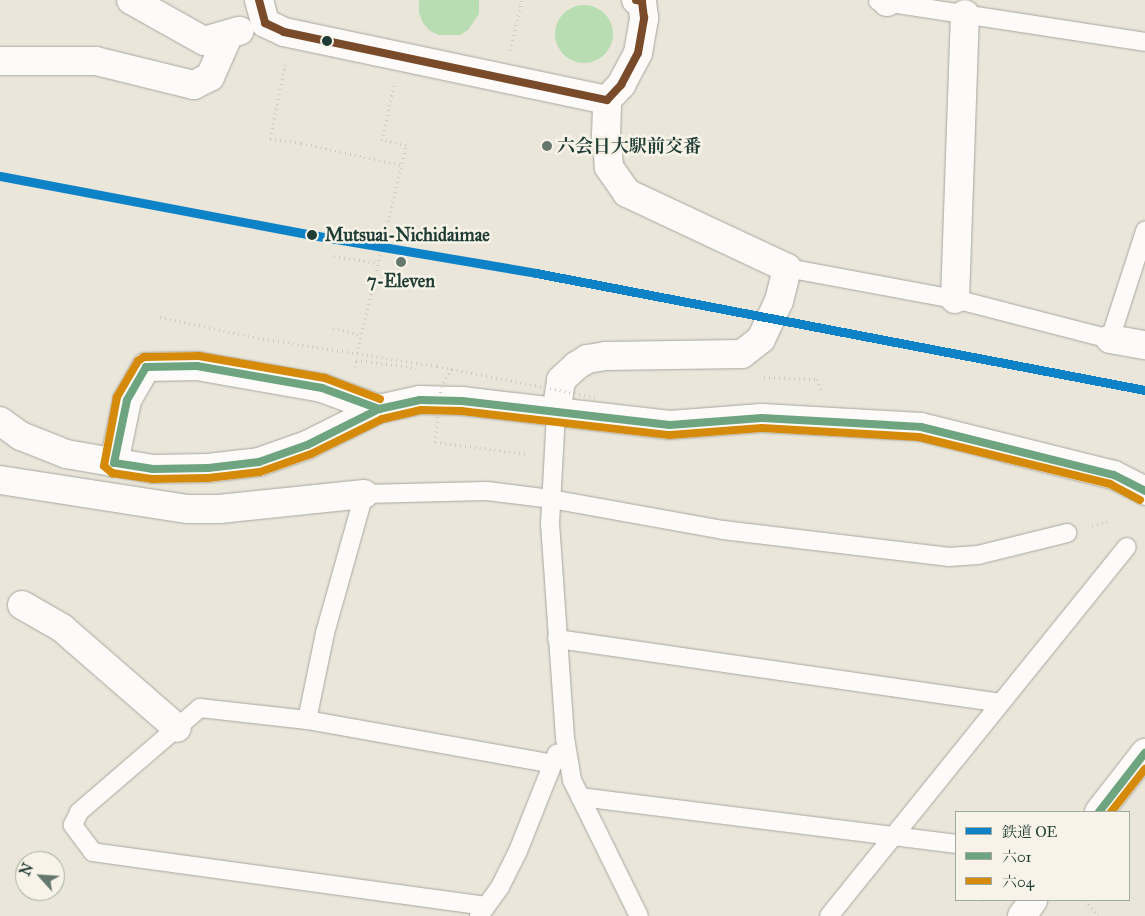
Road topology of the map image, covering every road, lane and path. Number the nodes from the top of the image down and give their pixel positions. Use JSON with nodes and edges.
{"nodes":[{"id":1,"x":131,"y":0,"type":"edge"},
{"id":2,"x":522,"y":0,"type":"edge"},
{"id":3,"x":640,"y":0,"type":"edge"},
{"id":4,"x":883,"y":1,"type":"edge"},
{"id":5,"x":262,"y":12,"type":"edge"},
{"id":6,"x":965,"y":14,"type":"junction"},
{"id":7,"x":229,"y":34,"type":"junction"},
{"id":8,"x":1145,"y":42,"type":"edge"},
{"id":9,"x":508,"y":58,"type":"dead end"},
{"id":10,"x":0,"y":61,"type":"edge"},
{"id":11,"x":286,"y":64,"type":"dead end"},
{"id":12,"x":394,"y":85,"type":"dead end"},
{"id":13,"x":607,"y":100,"type":"junction"},
{"id":14,"x":401,"y":166,"type":"junction"},
{"id":15,"x":1145,"y":232,"type":"edge"},
{"id":16,"x":334,"y":256,"type":"dead end"},
{"id":17,"x":378,"y":263,"type":"junction"},
{"id":18,"x":787,"y":268,"type":"junction"},
{"id":19,"x":955,"y":299,"type":"junction"},
{"id":20,"x":160,"y":317,"type":"dead end"},
{"id":21,"x":333,"y":328,"type":"dead end"},
{"id":22,"x":361,"y":335,"type":"junction"},
{"id":23,"x":1110,"y":339,"type":"junction"},
{"id":24,"x":1145,"y":346,"type":"edge"},
{"id":25,"x":357,"y":353,"type":"junction"},
{"id":26,"x":356,"y":360,"type":"dead end"},
{"id":27,"x":419,"y":368,"type":"dead end"},
{"id":28,"x":452,"y":368,"type":"junction"},
{"id":29,"x":763,"y":377,"type":"dead end"},
{"id":30,"x":822,"y":393,"type":"dead end"},
{"id":31,"x":599,"y":398,"type":"dead end"},
{"id":32,"x":379,"y":410,"type":"junction"},
{"id":33,"x":556,"y":413,"type":"junction"},
{"id":34,"x":0,"y":421,"type":"edge"},
{"id":35,"x":527,"y":454,"type":"dead end"},
{"id":36,"x":114,"y":462,"type":"junction"},
{"id":37,"x":0,"y":480,"type":"edge"},
{"id":38,"x":1145,"y":491,"type":"edge"},
{"id":39,"x":364,"y":494,"type":"junction"},
{"id":40,"x":551,"y":499,"type":"junction"},
{"id":41,"x":1067,"y":533,"type":"dead end"},
{"id":42,"x":1127,"y":547,"type":"dead end"},
{"id":43,"x":22,"y":605,"type":"dead end"},
{"id":44,"x":557,"y":639,"type":"junction"},
{"id":45,"x":1000,"y":703,"type":"junction"},
{"id":46,"x":307,"y":720,"type":"junction"},
{"id":47,"x":177,"y":728,"type":"junction"},
{"id":48,"x":565,"y":738,"type":"junction"},
{"id":49,"x":1145,"y":753,"type":"edge"},
{"id":50,"x":552,"y":764,"type":"junction"},
{"id":51,"x":580,"y":797,"type":"junction"},
{"id":52,"x":1100,"y":811,"type":"edge"},
{"id":53,"x":894,"y":835,"type":"junction"},
{"id":54,"x":955,"y":844,"type":"edge"},
{"id":55,"x":1032,"y":901,"type":"edge"},
{"id":56,"x":1087,"y":901,"type":"edge"},
{"id":57,"x":482,"y":911,"type":"edge"},
{"id":58,"x":639,"y":916,"type":"edge"},
{"id":59,"x":829,"y":916,"type":"edge"},
{"id":60,"x":1022,"y":916,"type":"edge"},
{"id":61,"x":1098,"y":916,"type":"edge"}],
"edges":[{"from":1,"to":7,"type":"street"},
{"from":2,"to":9,"type":"path"},
{"from":3,"to":13,"type":"street"},
{"from":4,"to":6,"type":"lane"},
{"from":5,"to":7,"type":"street"},
{"from":5,"to":13,"type":"street"},
{"from":6,"to":8,"type":"lane"},
{"from":6,"to":19,"type":"street"},
{"from":7,"to":10,"type":"street"},
{"from":11,"to":14,"type":"path"},
{"from":12,"to":14,"type":"path"},
{"from":13,"to":18,"type":"street"},
{"from":14,"to":17,"type":"path"},
{"from":15,"to":23,"type":"lane"},
{"from":16,"to":17,"type":"path"},
{"from":17,"to":22,"type":"path"},
{"from":18,"to":19,"type":"lane"},
{"from":18,"to":33,"type":"street"},
{"from":19,"to":23,"type":"lane"},
{"from":20,"to":25,"type":"path"},
{"from":21,"to":22,"type":"path"},
{"from":22,"to":25,"type":"path"},
{"from":23,"to":24,"type":"street"},
{"from":25,"to":28,"type":"path","bridge":true},
{"from":26,"to":27,"type":"path"},
{"from":28,"to":31,"type":"path","bridge":true},
{"from":28,"to":35,"type":"path","bridge":true},
{"from":29,"to":30,"type":"path"},
{"from":32,"to":33,"type":"street"},
{"from":32,"to":36,"type":"street"},
{"from":32,"to":36,"type":"street"},
{"from":33,"to":38,"type":"street"},
{"from":33,"to":40,"type":"lane"},
{"from":34,"to":36,"type":"street"},
{"from":37,"to":39,"type":"street"},
{"from":39,"to":40,"type":"lane"},
{"from":39,"to":46,"type":"lane"},
{"from":40,"to":41,"type":"lane"},
{"from":40,"to":44,"type":"lane"},
{"from":42,"to":45,"type":"lane"},
{"from":43,"to":47,"type":"street"},
{"from":44,"to":45,"type":"lane"},
{"from":44,"to":48,"type":"lane"},
{"from":45,"to":53,"type":"lane"},
{"from":46,"to":47,"type":"lane"},
{"from":46,"to":50,"type":"lane"},
{"from":47,"to":57,"type":"lane"},
{"from":48,"to":50,"type":"lane"},
{"from":48,"to":51,"type":"lane"},
{"from":49,"to":52,"type":"street"},
{"from":50,"to":57,"type":"lane"},
{"from":51,"to":53,"type":"lane"},
{"from":51,"to":58,"type":"lane"},
{"from":53,"to":54,"type":"lane"},
{"from":53,"to":59,"type":"lane"},
{"from":55,"to":60,"type":"street"},
{"from":56,"to":61,"type":"path"}]}
